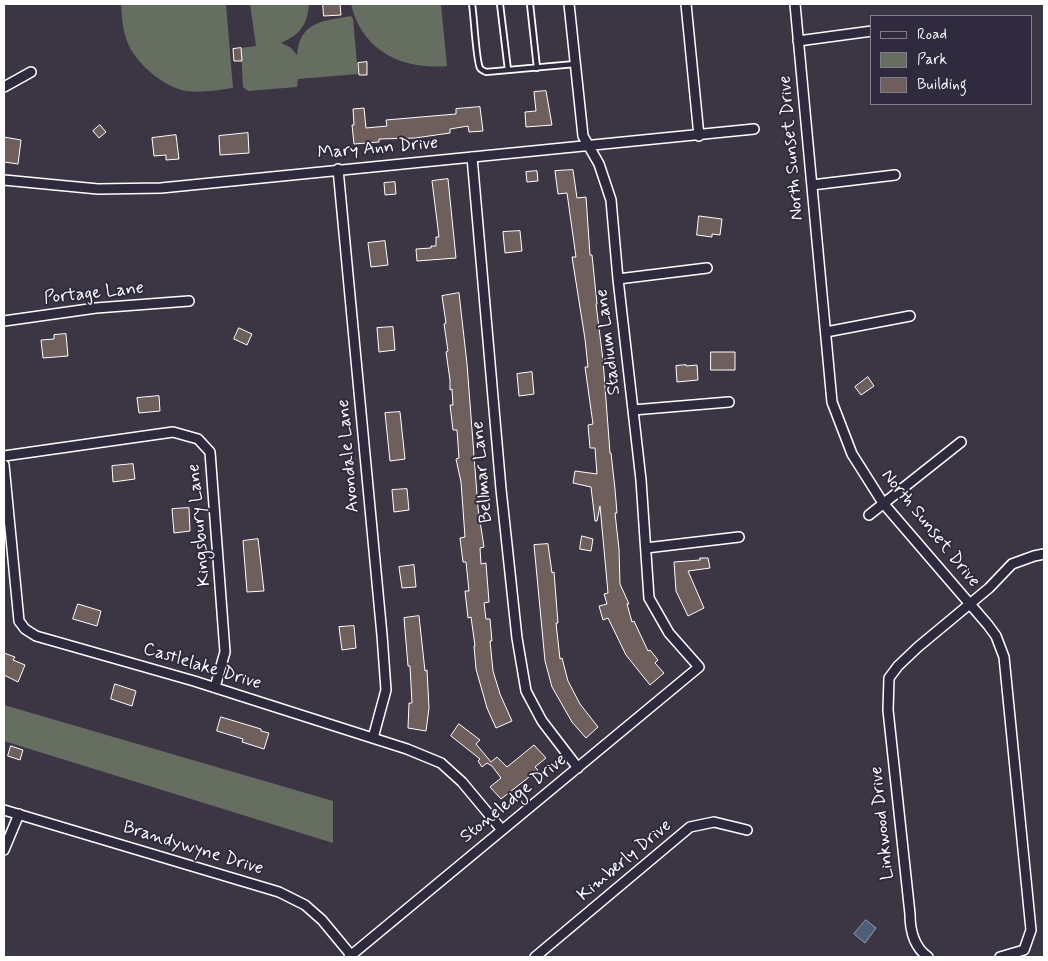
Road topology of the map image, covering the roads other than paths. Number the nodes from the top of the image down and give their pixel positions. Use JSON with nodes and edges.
{"nodes":[{"id":1,"x":472,"y":4,"type":"edge"},
{"id":2,"x":500,"y":4,"type":"edge"},
{"id":3,"x":530,"y":4,"type":"edge"},
{"id":4,"x":569,"y":4,"type":"edge"},
{"id":5,"x":686,"y":4,"type":"edge"},
{"id":6,"x":795,"y":4,"type":"edge"},
{"id":7,"x":870,"y":31,"type":"edge"},
{"id":8,"x":798,"y":40,"type":"junction"},
{"id":9,"x":575,"y":64,"type":"junction"},
{"id":10,"x":537,"y":68,"type":"junction"},
{"id":11,"x":508,"y":70,"type":"junction"},
{"id":12,"x":31,"y":72,"type":"dead end"},
{"id":13,"x":4,"y":87,"type":"edge"},
{"id":14,"x":754,"y":129,"type":"dead end"},
{"id":15,"x":699,"y":136,"type":"junction"},
{"id":16,"x":588,"y":146,"type":"junction"},
{"id":17,"x":472,"y":157,"type":"junction"},
{"id":18,"x":338,"y":169,"type":"junction"},
{"id":19,"x":895,"y":175,"type":"dead end"},
{"id":20,"x":4,"y":180,"type":"edge"},
{"id":21,"x":812,"y":185,"type":"junction"},
{"id":22,"x":707,"y":268,"type":"dead end"},
{"id":23,"x":618,"y":279,"type":"junction"},
{"id":24,"x":189,"y":301,"type":"dead end"},
{"id":25,"x":910,"y":316,"type":"dead end"},
{"id":26,"x":4,"y":321,"type":"edge"},
{"id":27,"x":826,"y":332,"type":"junction"},
{"id":28,"x":729,"y":402,"type":"dead end"},
{"id":29,"x":633,"y":410,"type":"junction"},
{"id":30,"x":961,"y":442,"type":"dead end"},
{"id":31,"x":4,"y":456,"type":"edge"},
{"id":32,"x":4,"y":465,"type":"edge"},
{"id":33,"x":883,"y":503,"type":"junction"},
{"id":34,"x":6,"y":509,"type":"edge"},
{"id":35,"x":869,"y":515,"type":"dead end"},
{"id":36,"x":739,"y":537,"type":"dead end"},
{"id":37,"x":646,"y":548,"type":"junction"},
{"id":38,"x":1044,"y":554,"type":"edge"},
{"id":39,"x":970,"y":604,"type":"junction"},
{"id":40,"x":700,"y":667,"type":"joint"},
{"id":41,"x":214,"y":687,"type":"junction"},
{"id":42,"x":373,"y":738,"type":"junction"},
{"id":43,"x":578,"y":768,"type":"junction"},
{"id":44,"x":4,"y":810,"type":"edge"},
{"id":45,"x":19,"y":814,"type":"junction"},
{"id":46,"x":502,"y":830,"type":"junction"},
{"id":47,"x":747,"y":830,"type":"dead end"},
{"id":48,"x":4,"y":850,"type":"edge"},
{"id":49,"x":350,"y":956,"type":"edge"},
{"id":50,"x":541,"y":956,"type":"edge"},
{"id":51,"x":928,"y":957,"type":"edge"},
{"id":52,"x":1000,"y":957,"type":"edge"}],
"edges":[{"from":1,"to":11,"type":"lane"},
{"from":2,"to":11,"type":"lane"},
{"from":3,"to":10,"type":"lane"},
{"from":4,"to":9,"type":"street","name":"Stadium Lane"},
{"from":5,"to":15,"type":"street"},
{"from":6,"to":8,"type":"street","name":"North Sunset Drive"},
{"from":7,"to":8,"type":"street"},
{"from":8,"to":21,"type":"street","name":"North Sunset Drive"},
{"from":9,"to":10,"type":"lane"},
{"from":9,"to":16,"type":"street","name":"Stadium Lane"},
{"from":10,"to":11,"type":"lane"},
{"from":12,"to":13,"type":"street"},
{"from":14,"to":15,"type":"street","name":"Mary Ann Drive"},
{"from":15,"to":16,"type":"street","name":"Mary Ann Drive"},
{"from":16,"to":17,"type":"street","name":"Mary Ann Drive"},
{"from":16,"to":23,"type":"street","name":"Stadium Lane"},
{"from":17,"to":18,"type":"street","name":"Mary Ann Drive"},
{"from":17,"to":43,"type":"street","name":"Bellmar Lane"},
{"from":18,"to":20,"type":"street","name":"Mary Ann Drive"},
{"from":18,"to":42,"type":"street","name":"Avondale Lane"},
{"from":19,"to":21,"type":"street"},
{"from":21,"to":27,"type":"street","name":"North Sunset Drive"},
{"from":22,"to":23,"type":"street"},
{"from":23,"to":29,"type":"street","name":"Stadium Lane"},
{"from":24,"to":26,"type":"street","name":"Portage Lane"},
{"from":25,"to":27,"type":"street"},
{"from":27,"to":33,"type":"street","name":"North Sunset Drive"},
{"from":28,"to":29,"type":"street"},
{"from":29,"to":37,"type":"street","name":"Stadium Lane"},
{"from":30,"to":33,"type":"street"},
{"from":31,"to":41,"type":"street","name":"Kingsbury Lane"},
{"from":32,"to":34,"type":"street","name":"Castlelake Drive"},
{"from":33,"to":35,"type":"street"},
{"from":33,"to":39,"type":"street","name":"North Sunset Drive"},
{"from":34,"to":41,"type":"street","name":"Castlelake Drive"},
{"from":36,"to":37,"type":"street"},
{"from":37,"to":40,"type":"street","name":"Stadium Lane"},
{"from":38,"to":39,"type":"street"},
{"from":39,"to":51,"type":"street","name":"Linkwood Drive"},
{"from":39,"to":52,"type":"street","name":"North Sunset Drive"},
{"from":40,"to":43,"type":"street","name":"Stoneledge Drive"},
{"from":41,"to":42,"type":"street","name":"Castlelake Drive"},
{"from":42,"to":46,"type":"street","name":"Castlelake Drive"},
{"from":43,"to":46,"type":"street","name":"Stoneledge Drive"},
{"from":44,"to":45,"type":"street","name":"Brandywyne Drive"},
{"from":45,"to":48,"type":"street"},
{"from":45,"to":49,"type":"street","name":"Brandywyne Drive"},
{"from":46,"to":49,"type":"street","name":"Stoneledge Drive"},
{"from":47,"to":50,"type":"street","name":"Kimberly Drive"}]}
